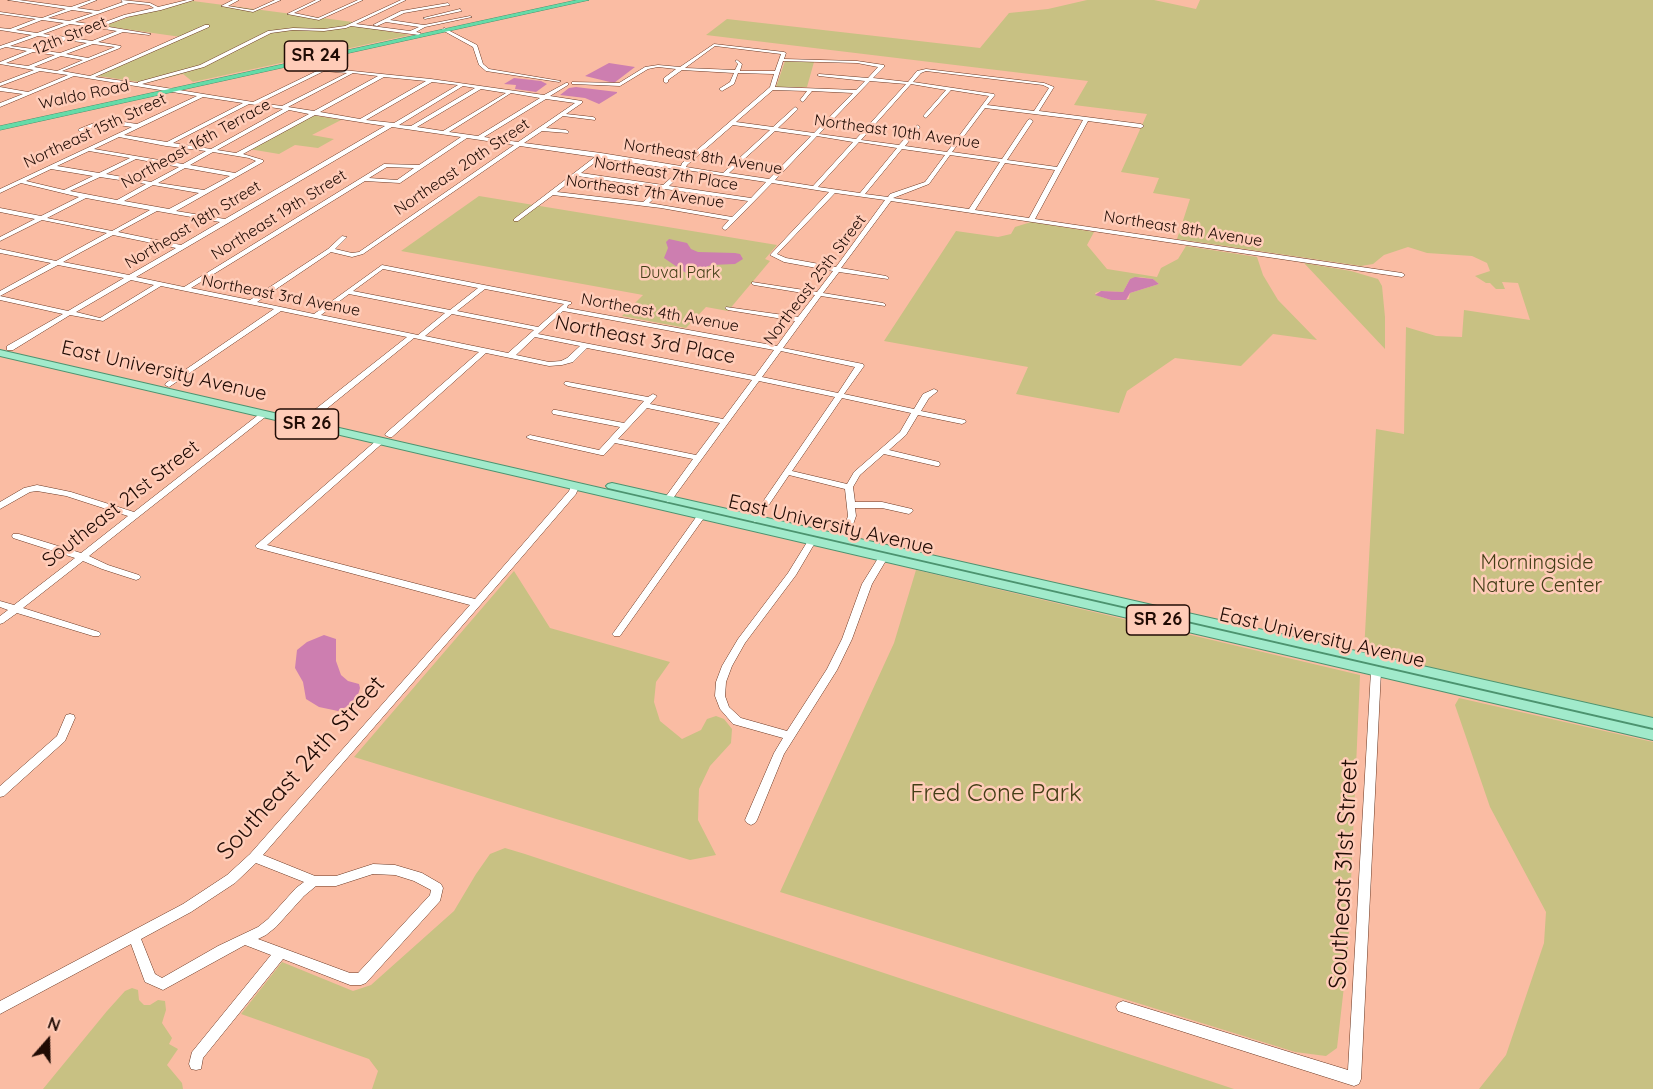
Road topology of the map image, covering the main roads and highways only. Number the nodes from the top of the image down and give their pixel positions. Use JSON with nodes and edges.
{"nodes":[{"id":1,"x":578,"y":0,"type":"edge"},
{"id":2,"x":586,"y":0,"type":"edge"},
{"id":3,"x":464,"y":26,"type":"junction"},
{"id":4,"x":449,"y":30,"type":"junction"},
{"id":5,"x":463,"y":35,"type":"road end"},
{"id":6,"x":156,"y":87,"type":"road end"},
{"id":7,"x":175,"y":90,"type":"junction"},
{"id":8,"x":150,"y":96,"type":"junction"},
{"id":9,"x":0,"y":128,"type":"edge"},
{"id":10,"x":3,"y":352,"type":"edge"},
{"id":11,"x":1324,"y":654,"type":"junction"},
{"id":12,"x":1653,"y":723,"type":"edge"},
{"id":13,"x":1653,"y":735,"type":"edge"}],
"edges":[{"from":1,"to":4,"type":"highway","name":"Waldo Road","number":"SR 24"},
{"from":2,"to":3,"type":"highway","name":"Waldo Road","number":"SR 24"},
{"from":3,"to":4,"type":"highway","name":"Waldo Road","number":"SR 24"},
{"from":3,"to":5,"type":"highway"},
{"from":4,"to":7,"type":"highway","name":"Waldo Road","number":"SR 24"},
{"from":4,"to":7,"type":"highway","name":"Waldo Road","number":"SR 24"},
{"from":6,"to":8,"type":"highway"},
{"from":7,"to":8,"type":"highway","name":"Waldo Road","number":"SR 24"},
{"from":8,"to":9,"type":"highway","name":"Waldo Road","number":"SR 24"},
{"from":10,"to":11,"type":"main road","name":"East University Avenue","number":"SR 26"},
{"from":11,"to":12,"type":"main road","name":"East University Avenue","number":"SR 26"},
{"from":11,"to":13,"type":"main road","name":"East University Avenue","number":"SR 26"}]}
